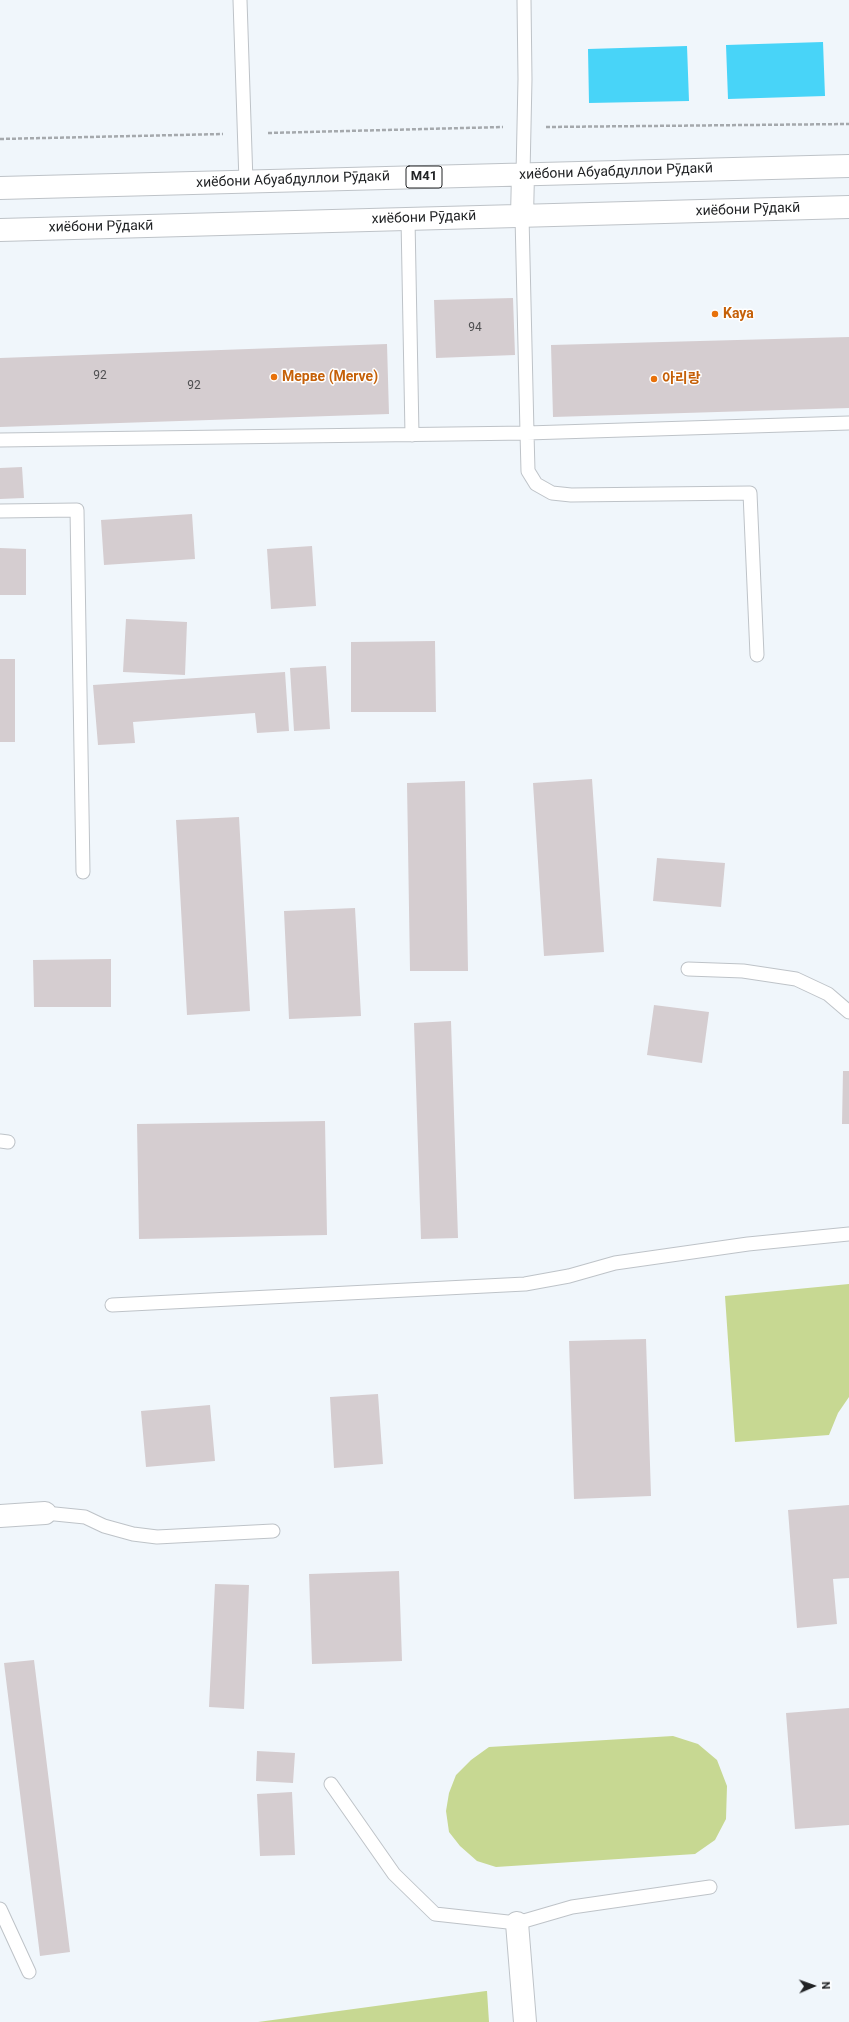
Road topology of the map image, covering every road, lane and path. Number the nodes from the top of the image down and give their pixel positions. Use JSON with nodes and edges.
{"nodes":[{"id":1,"x":240,"y":0,"type":"edge"},
{"id":2,"x":524,"y":0,"type":"edge"},
{"id":3,"x":849,"y":124,"type":"edge"},
{"id":4,"x":525,"y":127,"type":"junction"},
{"id":5,"x":849,"y":166,"type":"edge"},
{"id":6,"x":523,"y":174,"type":"junction"},
{"id":7,"x":246,"y":182,"type":"junction"},
{"id":8,"x":0,"y":188,"type":"edge"},
{"id":9,"x":849,"y":207,"type":"edge"},
{"id":10,"x":522,"y":216,"type":"junction"},
{"id":11,"x":408,"y":219,"type":"junction"},
{"id":12,"x":0,"y":230,"type":"edge"},
{"id":13,"x":849,"y":423,"type":"edge"},
{"id":14,"x":527,"y":433,"type":"junction"},
{"id":15,"x":412,"y":435,"type":"junction"},
{"id":16,"x":0,"y":440,"type":"edge"},
{"id":17,"x":0,"y":511,"type":"edge"},
{"id":18,"x":757,"y":655,"type":"dead end"},
{"id":19,"x":83,"y":872,"type":"dead end"},
{"id":20,"x":688,"y":969,"type":"dead end"},
{"id":21,"x":849,"y":1012,"type":"edge"},
{"id":22,"x":849,"y":1234,"type":"edge"},
{"id":23,"x":112,"y":1305,"type":"dead end"},
{"id":24,"x":45,"y":1513,"type":"joint"},
{"id":25,"x":0,"y":1516,"type":"edge"},
{"id":26,"x":273,"y":1531,"type":"dead end"},
{"id":27,"x":331,"y":1784,"type":"dead end"},
{"id":28,"x":710,"y":1887,"type":"dead end"},
{"id":29,"x":0,"y":1909,"type":"edge"},
{"id":30,"x":517,"y":1923,"type":"junction"},
{"id":31,"x":29,"y":1972,"type":"dead end"},
{"id":32,"x":525,"y":2022,"type":"edge"}],
"edges":[{"from":1,"to":7,"type":"lane"},
{"from":2,"to":4,"type":"lane"},
{"from":3,"to":4,"type":"path"},
{"from":4,"to":6,"type":"lane"},
{"from":5,"to":6,"type":"main road","name":"хиёбони Абуабдуллои Рӯдакӣ","number":"M41"},
{"from":6,"to":7,"type":"main road","name":"хиёбони Абуабдуллои Рӯдакӣ","number":"M41"},
{"from":6,"to":10,"type":"main road"},
{"from":7,"to":8,"type":"main road","name":"хиёбони Абуабдуллои Рӯдакӣ","number":"M41"},
{"from":9,"to":10,"type":"main road","name":"хиёбони Рӯдакӣ"},
{"from":10,"to":11,"type":"main road","name":"хиёбони Рӯдакӣ"},
{"from":10,"to":14,"type":"lane"},
{"from":11,"to":12,"type":"main road","name":"хиёбони Рӯдакӣ"},
{"from":11,"to":15,"type":"lane"},
{"from":13,"to":14,"type":"lane"},
{"from":14,"to":15,"type":"lane"},
{"from":14,"to":18,"type":"lane"},
{"from":15,"to":16,"type":"lane"},
{"from":17,"to":19,"type":"lane"},
{"from":20,"to":21,"type":"lane"},
{"from":22,"to":23,"type":"lane"},
{"from":24,"to":25,"type":"main road"},
{"from":24,"to":26,"type":"lane"},
{"from":27,"to":30,"type":"lane"},
{"from":28,"to":30,"type":"lane"},
{"from":29,"to":31,"type":"lane"},
{"from":30,"to":32,"type":"main road"}]}
